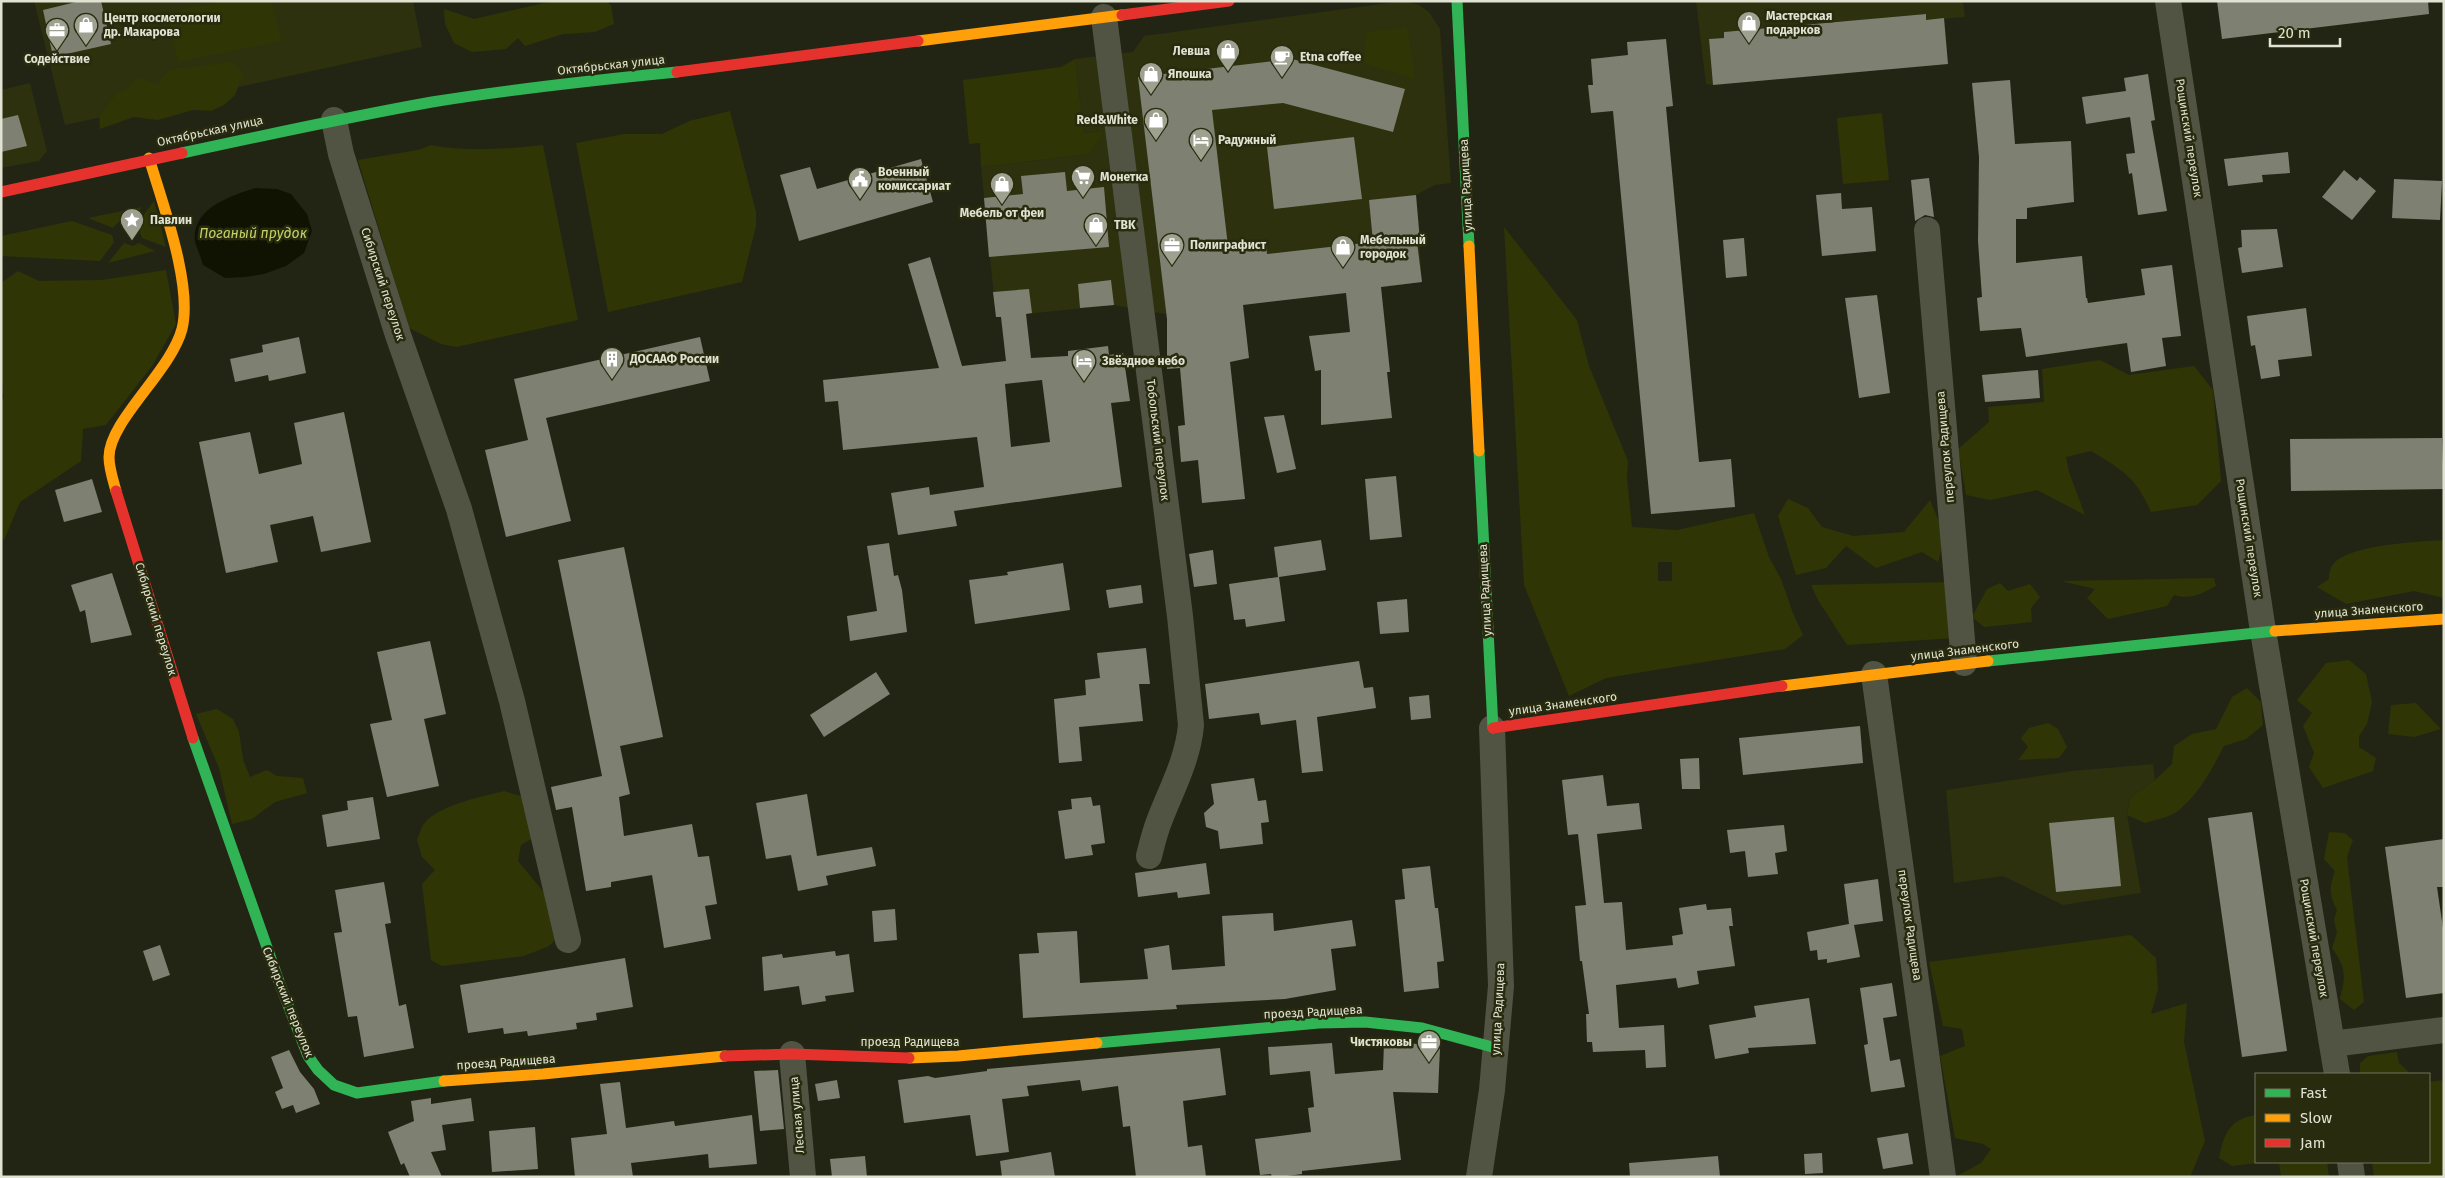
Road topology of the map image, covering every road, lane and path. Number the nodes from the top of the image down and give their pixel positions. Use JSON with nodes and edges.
{"nodes":[{"id":1,"x":1229,"y":1,"type":"edge"},
{"id":2,"x":1457,"y":1,"type":"edge"},
{"id":3,"x":2168,"y":1,"type":"edge"},
{"id":4,"x":1104,"y":17,"type":"junction"},
{"id":5,"x":334,"y":120,"type":"junction"},
{"id":6,"x":149,"y":158,"type":"junction"},
{"id":7,"x":1,"y":192,"type":"edge"},
{"id":8,"x":1927,"y":230,"type":"dead end"},
{"id":9,"x":2444,"y":619,"type":"edge"},
{"id":10,"x":2263,"y":631,"type":"junction"},
{"id":11,"x":1964,"y":663,"type":"junction"},
{"id":12,"x":1874,"y":674,"type":"junction"},
{"id":13,"x":1492,"y":728,"type":"junction"},
{"id":14,"x":1149,"y":856,"type":"dead end"},
{"id":15,"x":568,"y":940,"type":"dead end"},
{"id":16,"x":2444,"y":1030,"type":"edge"},
{"id":17,"x":2332,"y":1044,"type":"junction"},
{"id":18,"x":1496,"y":1048,"type":"junction"},
{"id":19,"x":792,"y":1054,"type":"junction"},
{"id":20,"x":2337,"y":1073,"type":"edge"},
{"id":21,"x":325,"y":1081,"type":"joint"},
{"id":22,"x":2350,"y":1163,"type":"edge"},
{"id":23,"x":803,"y":1177,"type":"edge"},
{"id":24,"x":1479,"y":1177,"type":"edge"},
{"id":25,"x":1943,"y":1177,"type":"edge"},
{"id":26,"x":2352,"y":1177,"type":"edge"}],
"edges":[{"from":1,"to":4,"type":"main road","name":"Октябрьская улица"},
{"from":2,"to":13,"type":"main road","name":"улица Радищева"},
{"from":3,"to":10,"type":"street","name":"Рощинский переулок"},
{"from":4,"to":5,"type":"main road","name":"Октябрьская улица"},
{"from":4,"to":14,"type":"street","name":"Тобольский переулок"},
{"from":5,"to":6,"type":"main road","name":"Октябрьская улица"},
{"from":5,"to":15,"type":"street","name":"Сибирский переулок"},
{"from":6,"to":7,"type":"main road","name":"Октябрьская улица"},
{"from":6,"to":21,"type":"main road","name":"Сибирский переулок"},
{"from":8,"to":11,"type":"street","name":"переулок Радищева"},
{"from":9,"to":10,"type":"main road","name":"улица Знаменского"},
{"from":10,"to":11,"type":"main road","name":"улица Знаменского"},
{"from":10,"to":17,"type":"street","name":"Рощинский переулок"},
{"from":11,"to":12,"type":"main road","name":"улица Знаменского"},
{"from":12,"to":13,"type":"main road","name":"улица Знаменского"},
{"from":12,"to":25,"type":"street","name":"переулок Радищева"},
{"from":13,"to":18,"type":"street","name":"улица Радищева"},
{"from":16,"to":17,"type":"street"},
{"from":17,"to":20,"type":"street","name":"Рощинский переулок"},
{"from":18,"to":19,"type":"main road","name":"проезд Радищева"},
{"from":18,"to":24,"type":"street","name":"улица Радищева"},
{"from":19,"to":21,"type":"main road","name":"проезд Радищева"},
{"from":19,"to":23,"type":"street","name":"Лесная улица"},
{"from":22,"to":26,"type":"street"}]}
